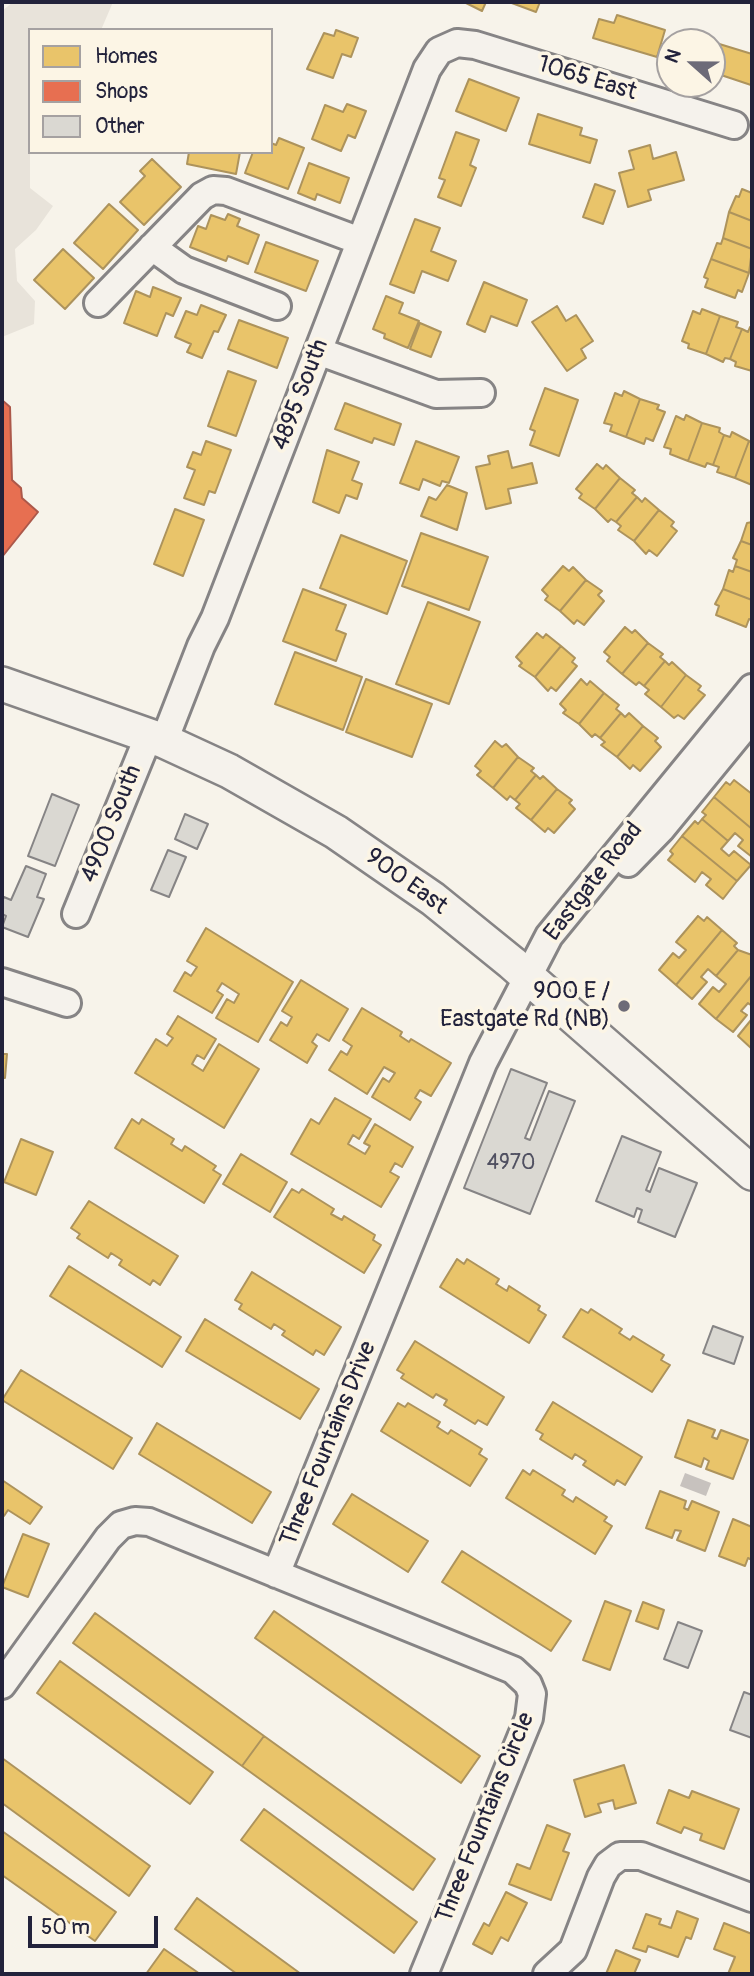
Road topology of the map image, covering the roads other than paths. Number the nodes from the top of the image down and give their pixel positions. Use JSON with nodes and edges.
{"nodes":[{"id":1,"x":439,"y":51,"type":"joint"},
{"id":2,"x":734,"y":125,"type":"dead end"},
{"id":3,"x":360,"y":241,"type":"junction"},
{"id":4,"x":152,"y":247,"type":"junction"},
{"id":5,"x":98,"y":303,"type":"dead end"},
{"id":6,"x":277,"y":306,"type":"dead end"},
{"id":7,"x":318,"y":351,"type":"junction"},
{"id":8,"x":481,"y":393,"type":"dead end"},
{"id":9,"x":2,"y":684,"type":"edge"},
{"id":10,"x":752,"y":688,"type":"edge"},
{"id":11,"x":752,"y":718,"type":"edge"},
{"id":12,"x":157,"y":738,"type":"junction"},
{"id":13,"x":76,"y":914,"type":"dead end"},
{"id":14,"x":528,"y":978,"type":"junction"},
{"id":15,"x":2,"y":982,"type":"edge"},
{"id":16,"x":67,"y":1003,"type":"dead end"},
{"id":17,"x":752,"y":1173,"type":"edge"},
{"id":18,"x":276,"y":1574,"type":"junction"},
{"id":19,"x":2,"y":1685,"type":"edge"},
{"id":20,"x":752,"y":1898,"type":"edge"},
{"id":21,"x":424,"y":1974,"type":"edge"},
{"id":22,"x":547,"y":1974,"type":"edge"}],
"edges":[{"from":1,"to":2,"type":"street","name":"1065 East"},
{"from":1,"to":3,"type":"street","name":"4895 South"},
{"from":3,"to":4,"type":"street"},
{"from":3,"to":7,"type":"street","name":"4895 South"},
{"from":4,"to":5,"type":"street"},
{"from":4,"to":6,"type":"street"},
{"from":7,"to":8,"type":"street"},
{"from":7,"to":12,"type":"street","name":"4895 South"},
{"from":9,"to":12,"type":"main road","name":"900 East"},
{"from":10,"to":14,"type":"street","name":"Eastgate Road"},
{"from":11,"to":14,"type":"street","name":"Eastgate Road"},
{"from":12,"to":13,"type":"street","name":"4900 South"},
{"from":12,"to":14,"type":"main road","name":"900 East"},
{"from":14,"to":17,"type":"main road","name":"900 East"},
{"from":14,"to":18,"type":"street","name":"Three Fountains Drive"},
{"from":15,"to":16,"type":"street"},
{"from":18,"to":19,"type":"street","name":"Three Fountains Drive"},
{"from":18,"to":21,"type":"street","name":"Three Fountains Circle"},
{"from":20,"to":22,"type":"street"}]}
